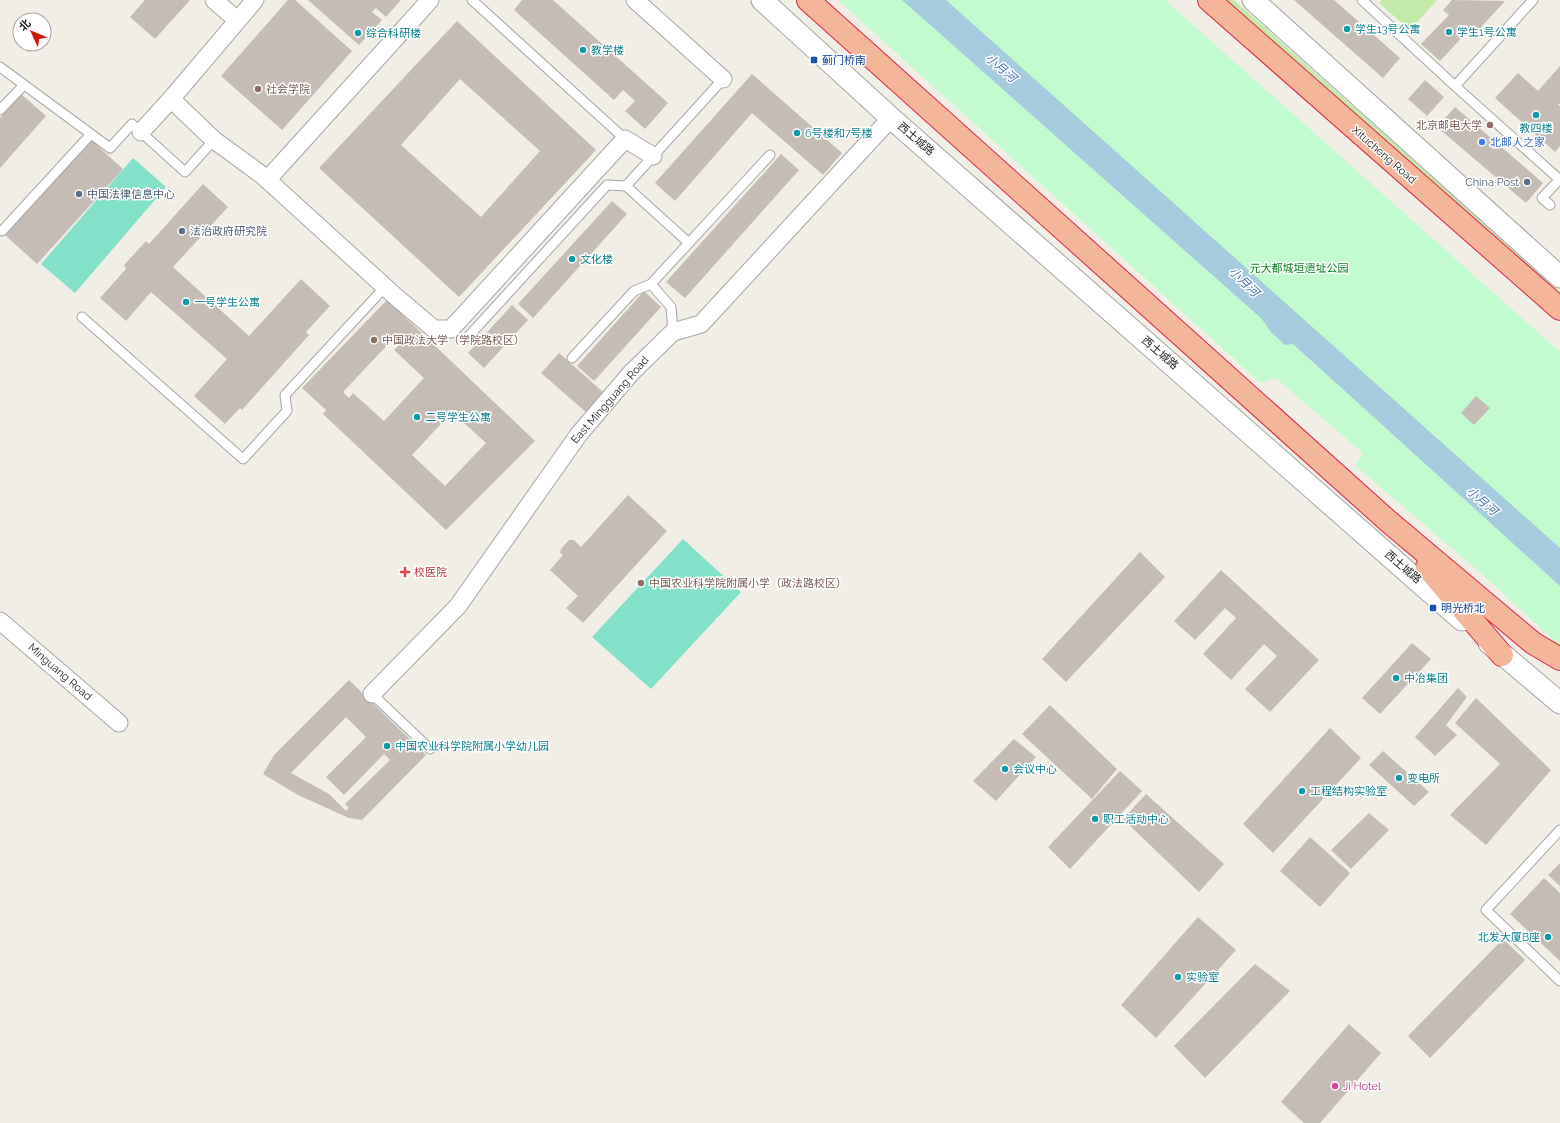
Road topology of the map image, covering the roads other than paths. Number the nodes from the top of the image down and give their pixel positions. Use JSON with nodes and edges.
{"nodes":[{"id":1,"x":214,"y":0,"type":"edge"},
{"id":2,"x":255,"y":0,"type":"edge"},
{"id":3,"x":430,"y":0,"type":"edge"},
{"id":4,"x":472,"y":0,"type":"edge"},
{"id":5,"x":635,"y":0,"type":"edge"},
{"id":6,"x":762,"y":0,"type":"edge"},
{"id":7,"x":808,"y":0,"type":"edge"},
{"id":8,"x":1209,"y":0,"type":"edge"},
{"id":9,"x":1253,"y":0,"type":"edge"},
{"id":10,"x":1362,"y":0,"type":"edge"},
{"id":11,"x":1533,"y":0,"type":"edge"},
{"id":12,"x":237,"y":20,"type":"junction"},
{"id":13,"x":0,"y":67,"type":"edge"},
{"id":14,"x":723,"y":79,"type":"joint"},
{"id":15,"x":23,"y":86,"type":"junction"},
{"id":16,"x":1455,"y":86,"type":"junction"},
{"id":17,"x":171,"y":99,"type":"junction"},
{"id":18,"x":0,"y":110,"type":"edge"},
{"id":19,"x":891,"y":118,"type":"junction"},
{"id":20,"x":141,"y":132,"type":"junction"},
{"id":21,"x":91,"y":134,"type":"junction"},
{"id":22,"x":625,"y":138,"type":"junction"},
{"id":23,"x":214,"y":140,"type":"junction"},
{"id":24,"x":770,"y":155,"type":"dead end"},
{"id":25,"x":653,"y":156,"type":"junction"},
{"id":26,"x":1559,"y":176,"type":"edge"},
{"id":27,"x":267,"y":180,"type":"junction"},
{"id":28,"x":626,"y":186,"type":"junction"},
{"id":29,"x":1550,"y":205,"type":"dead end"},
{"id":30,"x":2,"y":231,"type":"dead end"},
{"id":31,"x":689,"y":243,"type":"junction"},
{"id":32,"x":1560,"y":277,"type":"edge"},
{"id":33,"x":651,"y":284,"type":"junction"},
{"id":34,"x":385,"y":287,"type":"junction"},
{"id":35,"x":1560,"y":309,"type":"edge"},
{"id":36,"x":82,"y":317,"type":"dead end"},
{"id":37,"x":673,"y":332,"type":"junction"},
{"id":38,"x":467,"y":338,"type":"dead end"},
{"id":39,"x":572,"y":358,"type":"dead end"},
{"id":40,"x":1388,"y":521,"type":"junction"},
{"id":41,"x":0,"y":621,"type":"edge"},
{"id":42,"x":1502,"y":655,"type":"junction"},
{"id":43,"x":1560,"y":659,"type":"edge"},
{"id":44,"x":372,"y":694,"type":"joint"},
{"id":45,"x":1560,"y":703,"type":"edge"},
{"id":46,"x":119,"y":723,"type":"dead end"},
{"id":47,"x":430,"y":749,"type":"dead end"},
{"id":48,"x":1560,"y":830,"type":"edge"},
{"id":49,"x":1560,"y":981,"type":"edge"}],
"edges":[{"from":1,"to":12,"type":"street"},
{"from":2,"to":12,"type":"street"},
{"from":3,"to":27,"type":"street"},
{"from":4,"to":22,"type":"lane"},
{"from":5,"to":14,"type":"street"},
{"from":6,"to":19,"type":"street","name":"西土城路"},
{"from":7,"to":40,"type":"highway"},
{"from":8,"to":35,"type":"highway","name":"Xitucheng Road"},
{"from":9,"to":32,"type":"street"},
{"from":10,"to":16,"type":"lane"},
{"from":11,"to":16,"type":"lane"},
{"from":12,"to":17,"type":"street"},
{"from":13,"to":15,"type":"lane"},
{"from":14,"to":25,"type":"lane"},
{"from":15,"to":18,"type":"lane"},
{"from":15,"to":21,"type":"lane"},
{"from":16,"to":26,"type":"lane"},
{"from":17,"to":20,"type":"street"},
{"from":17,"to":23,"type":"street"},
{"from":19,"to":37,"type":"street","name":"East Mingguang Road"},
{"from":19,"to":42,"type":"street","name":"西土城路"},
{"from":20,"to":21,"type":"lane"},
{"from":20,"to":23,"type":"lane"},
{"from":21,"to":30,"type":"lane"},
{"from":22,"to":25,"type":"street"},
{"from":22,"to":34,"type":"street"},
{"from":23,"to":27,"type":"street"},
{"from":24,"to":31,"type":"lane"},
{"from":25,"to":28,"type":"lane"},
{"from":26,"to":29,"type":"lane"},
{"from":27,"to":34,"type":"street"},
{"from":28,"to":31,"type":"lane"},
{"from":28,"to":38,"type":"lane"},
{"from":31,"to":33,"type":"lane"},
{"from":33,"to":37,"type":"lane"},
{"from":33,"to":39,"type":"lane"},
{"from":34,"to":36,"type":"lane"},
{"from":37,"to":44,"type":"street","name":"East Mingguang Road"},
{"from":40,"to":42,"type":"highway"},
{"from":40,"to":43,"type":"highway"},
{"from":41,"to":46,"type":"street","name":"Minguang Road"},
{"from":42,"to":45,"type":"street","name":"西土城路"},
{"from":44,"to":47,"type":"lane"},
{"from":48,"to":49,"type":"lane"}]}
